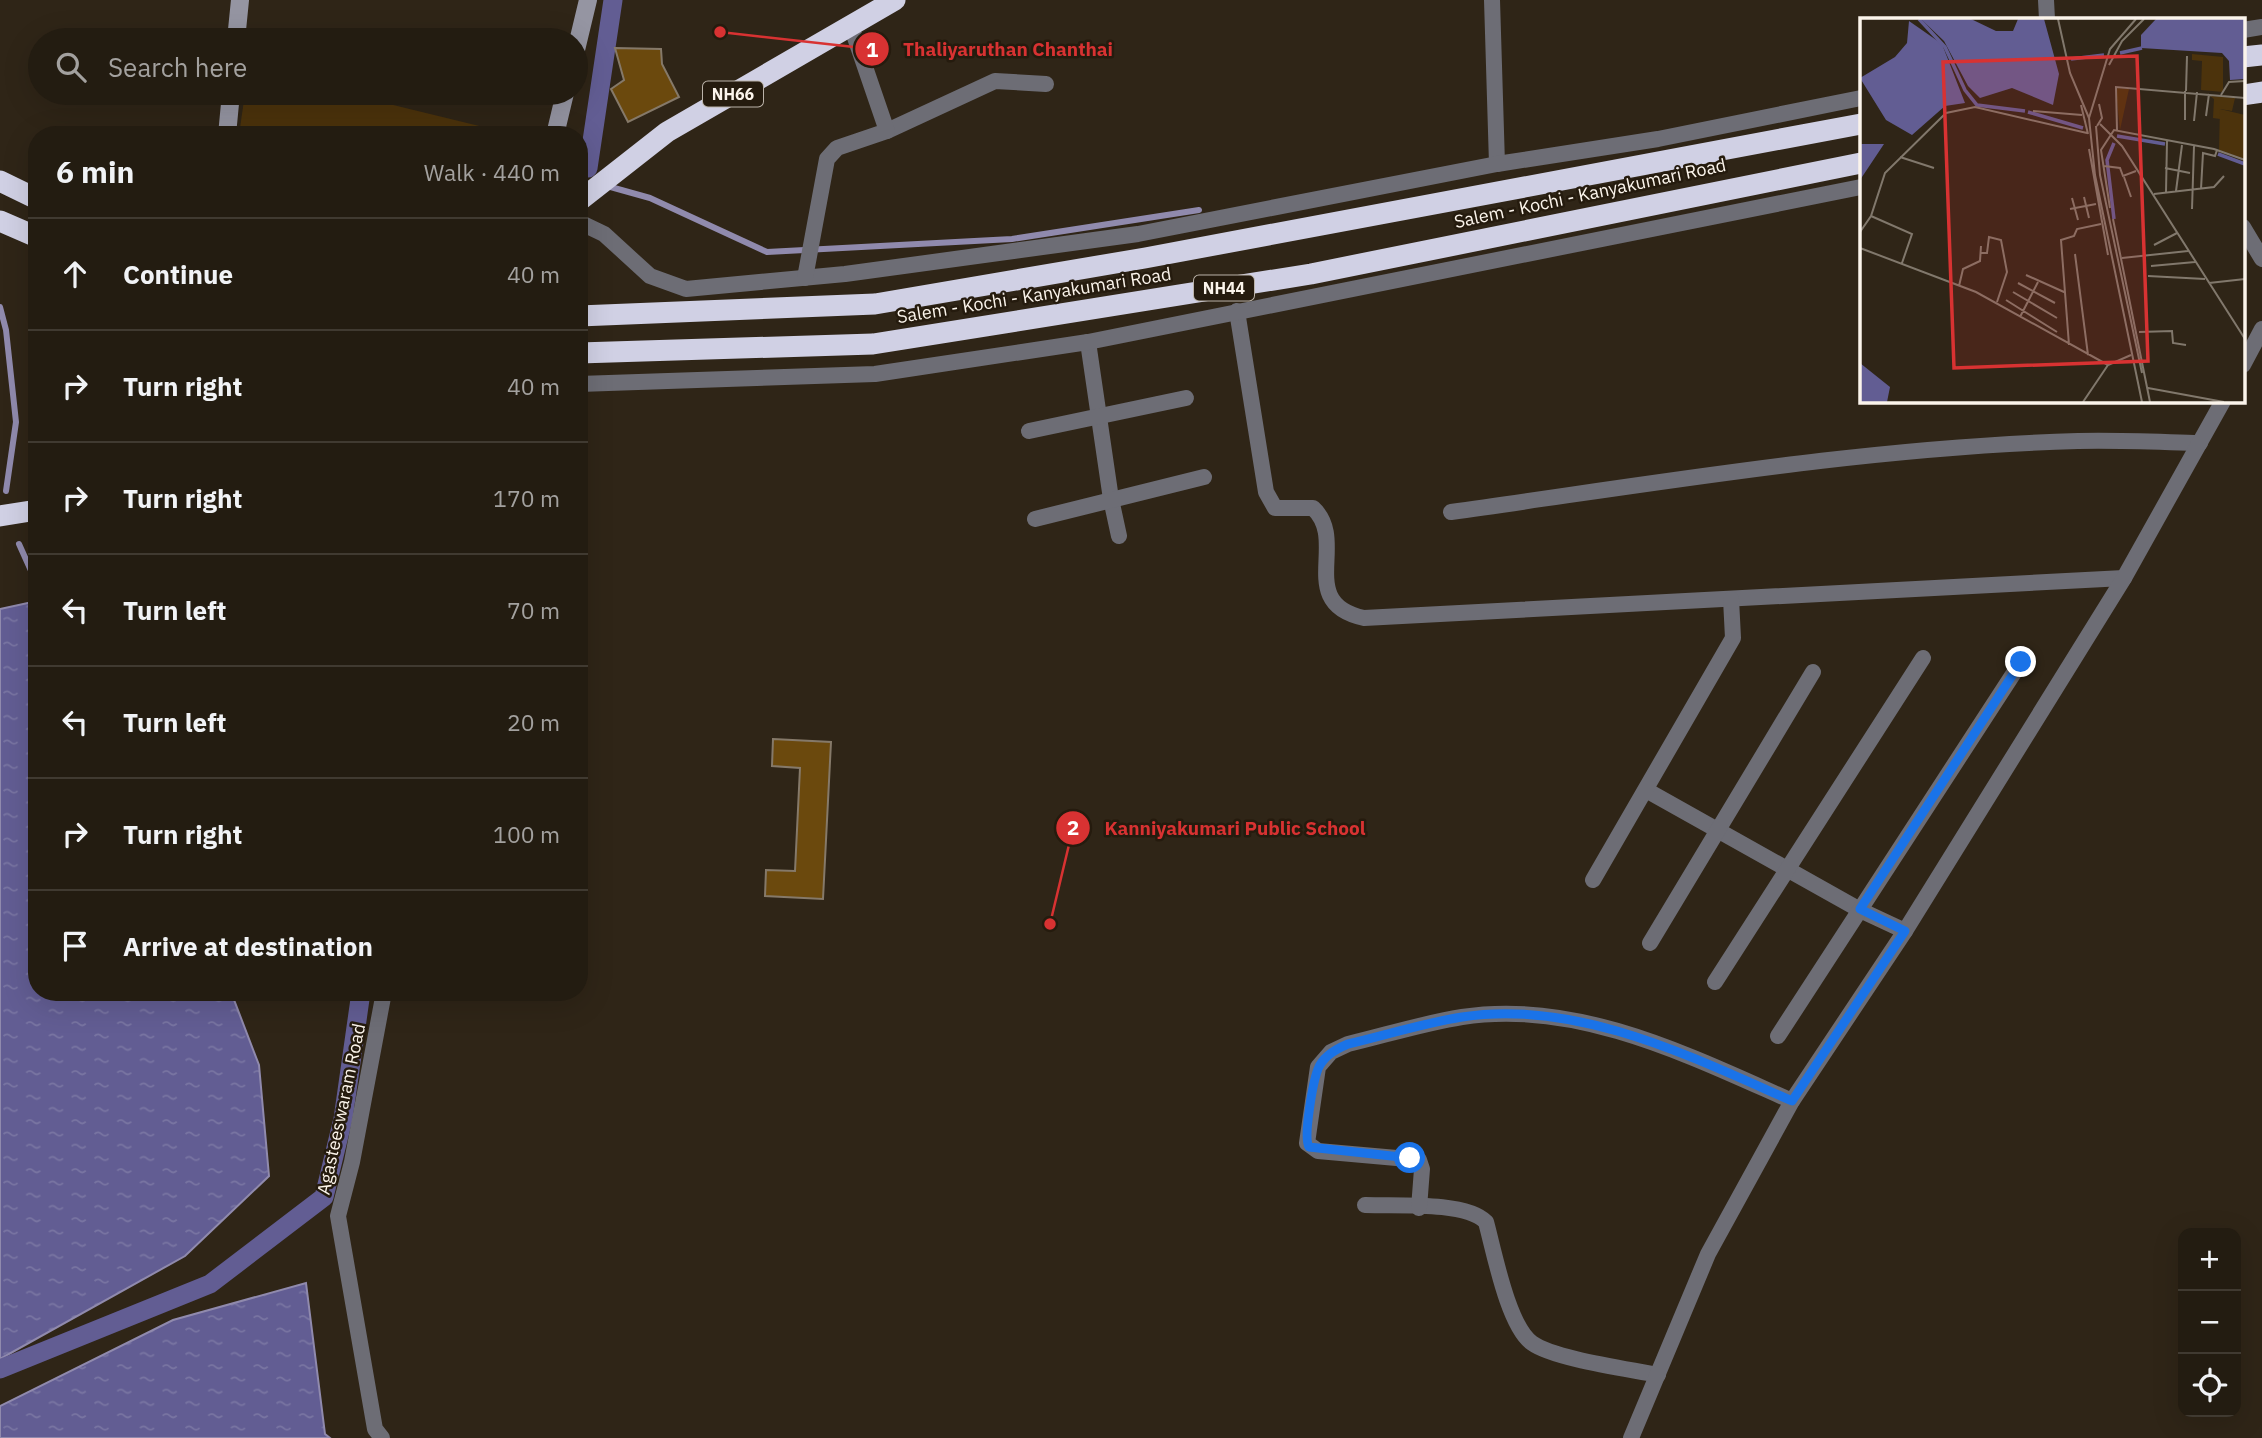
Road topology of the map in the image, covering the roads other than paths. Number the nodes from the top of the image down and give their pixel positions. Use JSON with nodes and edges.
{"nodes":[{"id":1,"x":240,"y":0,"type":"edge"},
{"id":2,"x":588,"y":0,"type":"edge"},
{"id":3,"x":895,"y":0,"type":"edge"},
{"id":4,"x":1492,"y":0,"type":"edge"},
{"id":5,"x":2046,"y":0,"type":"edge"},
{"id":6,"x":2047,"y":18,"type":"edge"},
{"id":7,"x":851,"y":26,"type":"junction"},
{"id":8,"x":2262,"y":27,"type":"edge"},
{"id":9,"x":237,"y":28,"type":"edge"},
{"id":10,"x":581,"y":28,"type":"edge"},
{"id":11,"x":2244,"y":30,"type":"edge"},
{"id":12,"x":2262,"y":55,"type":"edge"},
{"id":13,"x":2244,"y":57,"type":"edge"},
{"id":14,"x":1046,"y":84,"type":"dead end"},
{"id":15,"x":2262,"y":92,"type":"edge"},
{"id":16,"x":2244,"y":95,"type":"edge"},
{"id":17,"x":1860,"y":98,"type":"edge"},
{"id":18,"x":230,"y":105,"type":"edge"},
{"id":19,"x":562,"y":105,"type":"edge"},
{"id":20,"x":1860,"y":124,"type":"edge"},
{"id":21,"x":228,"y":126,"type":"edge"},
{"id":22,"x":557,"y":126,"type":"edge"},
{"id":23,"x":887,"y":131,"type":"junction"},
{"id":24,"x":1860,"y":163,"type":"edge"},
{"id":25,"x":1497,"y":164,"type":"junction"},
{"id":26,"x":0,"y":181,"type":"edge"},
{"id":27,"x":1860,"y":187,"type":"edge"},
{"id":28,"x":588,"y":194,"type":"edge"},
{"id":29,"x":28,"y":195,"type":"edge"},
{"id":30,"x":0,"y":221,"type":"edge"},
{"id":31,"x":588,"y":226,"type":"edge"},
{"id":32,"x":2244,"y":229,"type":"edge"},
{"id":33,"x":28,"y":233,"type":"edge"},
{"id":34,"x":2262,"y":259,"type":"edge"},
{"id":35,"x":805,"y":278,"type":"junction"},
{"id":36,"x":1237,"y":311,"type":"junction"},
{"id":37,"x":588,"y":316,"type":"edge"},
{"id":38,"x":2262,"y":329,"type":"edge"},
{"id":39,"x":1088,"y":342,"type":"junction"},
{"id":40,"x":588,"y":353,"type":"edge"},
{"id":41,"x":2244,"y":363,"type":"edge"},
{"id":42,"x":588,"y":384,"type":"edge"},
{"id":43,"x":1186,"y":398,"type":"dead end"},
{"id":44,"x":2222,"y":402,"type":"edge"},
{"id":45,"x":1098,"y":415,"type":"junction"},
{"id":46,"x":1029,"y":431,"type":"dead end"},
{"id":47,"x":2200,"y":443,"type":"junction"},
{"id":48,"x":1204,"y":477,"type":"dead end"},
{"id":49,"x":1111,"y":499,"type":"junction"},
{"id":50,"x":28,"y":511,"type":"edge"},
{"id":51,"x":1451,"y":512,"type":"dead end"},
{"id":52,"x":0,"y":516,"type":"edge"},
{"id":53,"x":1035,"y":519,"type":"dead end"},
{"id":54,"x":1119,"y":536,"type":"dead end"},
{"id":55,"x":2124,"y":578,"type":"junction"},
{"id":56,"x":1731,"y":598,"type":"junction"},
{"id":57,"x":1923,"y":658,"type":"dead end"},
{"id":58,"x":2021,"y":662,"type":"dead end"},
{"id":59,"x":1813,"y":672,"type":"dead end"},
{"id":60,"x":1646,"y":790,"type":"junction"},
{"id":61,"x":1717,"y":830,"type":"junction"},
{"id":62,"x":1787,"y":869,"type":"junction"},
{"id":63,"x":1593,"y":880,"type":"dead end"},
{"id":64,"x":1860,"y":909,"type":"junction"},
{"id":65,"x":1905,"y":931,"type":"junction"},
{"id":66,"x":1650,"y":943,"type":"dead end"},
{"id":67,"x":1715,"y":982,"type":"dead end"},
{"id":68,"x":382,"y":1001,"type":"edge"},
{"id":69,"x":1778,"y":1035,"type":"dead end"},
{"id":70,"x":1792,"y":1101,"type":"junction"},
{"id":71,"x":1365,"y":1205,"type":"dead end"},
{"id":72,"x":1419,"y":1208,"type":"junction"},
{"id":73,"x":1658,"y":1375,"type":"junction"},
{"id":74,"x":382,"y":1438,"type":"edge"},
{"id":75,"x":1631,"y":1438,"type":"edge"}],
"edges":[{"from":1,"to":9,"type":"street"},
{"from":2,"to":10,"type":"street"},
{"from":3,"to":7,"type":"highway","number":"NH66"},
{"from":4,"to":25,"type":"street"},
{"from":5,"to":6,"type":"street"},
{"from":7,"to":23,"type":"street"},
{"from":7,"to":28,"type":"highway","number":"NH66"},
{"from":8,"to":11,"type":"street"},
{"from":12,"to":13,"type":"highway"},
{"from":14,"to":23,"type":"street"},
{"from":15,"to":16,"type":"highway"},
{"from":17,"to":25,"type":"street"},
{"from":18,"to":21,"type":"street"},
{"from":19,"to":22,"type":"street"},
{"from":20,"to":37,"type":"highway","name":"Salem - Kochi - Kanyakumari Road","number":"NH44"},
{"from":23,"to":35,"type":"street"},
{"from":24,"to":40,"type":"highway","name":"Salem - Kochi - Kanyakumari Road","number":"NH44"},
{"from":25,"to":35,"type":"street"},
{"from":26,"to":29,"type":"highway"},
{"from":27,"to":36,"type":"street"},
{"from":30,"to":33,"type":"highway"},
{"from":31,"to":35,"type":"street"},
{"from":32,"to":34,"type":"street"},
{"from":36,"to":39,"type":"street"},
{"from":36,"to":56,"type":"street"},
{"from":38,"to":41,"type":"street"},
{"from":39,"to":42,"type":"street"},
{"from":39,"to":45,"type":"street"},
{"from":43,"to":45,"type":"street"},
{"from":44,"to":47,"type":"street"},
{"from":45,"to":46,"type":"street"},
{"from":45,"to":49,"type":"street"},
{"from":47,"to":51,"type":"street"},
{"from":47,"to":55,"type":"street"},
{"from":48,"to":49,"type":"street"},
{"from":49,"to":53,"type":"street"},
{"from":49,"to":54,"type":"street"},
{"from":50,"to":52,"type":"highway"},
{"from":55,"to":56,"type":"street"},
{"from":55,"to":65,"type":"street"},
{"from":56,"to":60,"type":"street"},
{"from":57,"to":62,"type":"street"},
{"from":58,"to":64,"type":"street"},
{"from":59,"to":61,"type":"street"},
{"from":60,"to":61,"type":"street"},
{"from":60,"to":63,"type":"street"},
{"from":61,"to":62,"type":"street"},
{"from":61,"to":66,"type":"street"},
{"from":62,"to":64,"type":"street"},
{"from":62,"to":67,"type":"street"},
{"from":64,"to":65,"type":"street"},
{"from":64,"to":69,"type":"street"},
{"from":65,"to":70,"type":"street"},
{"from":68,"to":74,"type":"street","name":"Agasteeswaram Road"},
{"from":70,"to":72,"type":"street"},
{"from":70,"to":73,"type":"street"},
{"from":71,"to":72,"type":"street"},
{"from":72,"to":73,"type":"street"},
{"from":73,"to":75,"type":"street"}]}
